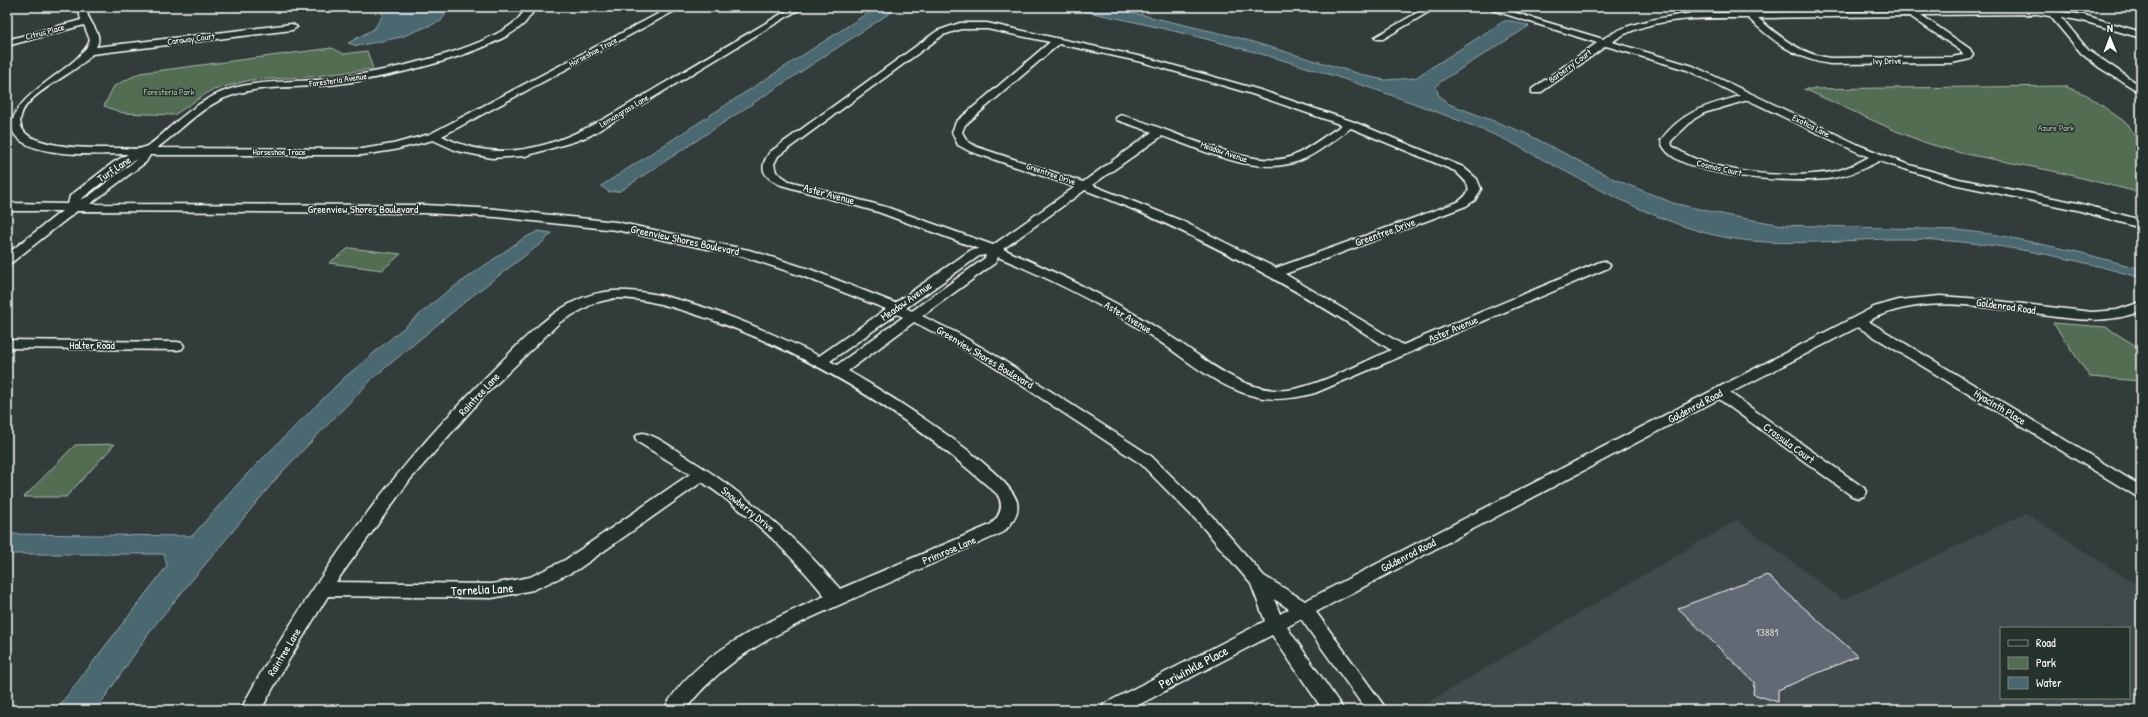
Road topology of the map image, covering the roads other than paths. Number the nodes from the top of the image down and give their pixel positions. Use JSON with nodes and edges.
{"nodes":[{"id":1,"x":82,"y":7,"type":"edge"},
{"id":2,"x":532,"y":7,"type":"edge"},
{"id":3,"x":678,"y":7,"type":"edge"},
{"id":4,"x":799,"y":7,"type":"edge"},
{"id":5,"x":1433,"y":7,"type":"edge"},
{"id":6,"x":1487,"y":7,"type":"edge"},
{"id":7,"x":2050,"y":10,"type":"edge"},
{"id":8,"x":1912,"y":13,"type":"junction"},
{"id":9,"x":1748,"y":14,"type":"junction"},
{"id":10,"x":84,"y":22,"type":"junction"},
{"id":11,"x":292,"y":27,"type":"dead end"},
{"id":12,"x":2141,"y":35,"type":"edge"},
{"id":13,"x":1380,"y":37,"type":"dead end"},
{"id":14,"x":1058,"y":40,"type":"junction"},
{"id":15,"x":1604,"y":41,"type":"junction"},
{"id":16,"x":7,"y":43,"type":"edge"},
{"id":17,"x":90,"y":51,"type":"junction"},
{"id":18,"x":2141,"y":90,"type":"edge"},
{"id":19,"x":1536,"y":91,"type":"dead end"},
{"id":20,"x":1750,"y":96,"type":"junction"},
{"id":21,"x":1122,"y":118,"type":"dead end"},
{"id":22,"x":1350,"y":124,"type":"junction"},
{"id":23,"x":1161,"y":131,"type":"junction"},
{"id":24,"x":12,"y":132,"type":"edge"},
{"id":25,"x":434,"y":136,"type":"junction"},
{"id":26,"x":146,"y":151,"type":"junction"},
{"id":27,"x":1877,"y":157,"type":"junction"},
{"id":28,"x":1470,"y":176,"type":"joint"},
{"id":29,"x":1084,"y":186,"type":"junction"},
{"id":30,"x":7,"y":207,"type":"edge"},
{"id":31,"x":73,"y":208,"type":"junction"},
{"id":32,"x":2141,"y":224,"type":"edge"},
{"id":33,"x":994,"y":250,"type":"junction"},
{"id":34,"x":7,"y":260,"type":"edge"},
{"id":35,"x":1604,"y":265,"type":"dead end"},
{"id":36,"x":1275,"y":273,"type":"junction"},
{"id":37,"x":2141,"y":306,"type":"edge"},
{"id":38,"x":896,"y":308,"type":"junction"},
{"id":39,"x":913,"y":316,"type":"junction"},
{"id":40,"x":1858,"y":321,"type":"junction"},
{"id":41,"x":7,"y":344,"type":"edge"},
{"id":42,"x":176,"y":346,"type":"dead end"},
{"id":43,"x":1402,"y":351,"type":"junction"},
{"id":44,"x":821,"y":361,"type":"junction"},
{"id":45,"x":839,"y":370,"type":"junction"},
{"id":46,"x":1720,"y":393,"type":"junction"},
{"id":47,"x":643,"y":438,"type":"dead end"},
{"id":48,"x":703,"y":474,"type":"junction"},
{"id":49,"x":1858,"y":492,"type":"dead end"},
{"id":50,"x":2141,"y":492,"type":"edge"},
{"id":51,"x":1258,"y":581,"type":"junction"},
{"id":52,"x":323,"y":589,"type":"junction"},
{"id":53,"x":837,"y":598,"type":"junction"},
{"id":54,"x":1304,"y":609,"type":"junction"},
{"id":55,"x":1276,"y":624,"type":"junction"},
{"id":56,"x":251,"y":710,"type":"edge"},
{"id":57,"x":674,"y":710,"type":"edge"},
{"id":58,"x":1111,"y":710,"type":"edge"},
{"id":59,"x":1334,"y":710,"type":"edge"},
{"id":60,"x":1377,"y":710,"type":"edge"}],
"edges":[{"from":1,"to":10,"type":"street"},
{"from":2,"to":26,"type":"street","name":"Foresteria Avenue"},
{"from":3,"to":25,"type":"street","name":"Horseshoe Trace"},
{"from":4,"to":25,"type":"street","name":"Lemongrass Lane"},
{"from":5,"to":13,"type":"street"},
{"from":6,"to":15,"type":"street","name":"Exotica Lane"},
{"from":7,"to":8,"type":"street","name":"Barberry Court"},
{"from":7,"to":12,"type":"street","name":"Barberry Court"},
{"from":7,"to":18,"type":"street"},
{"from":8,"to":9,"type":"street","name":"Barberry Court"},
{"from":8,"to":9,"type":"street","name":"Ivy Drive"},
{"from":9,"to":15,"type":"street","name":"Barberry Court"},
{"from":10,"to":16,"type":"street","name":"Citrus Place"},
{"from":10,"to":17,"type":"street"},
{"from":11,"to":17,"type":"street","name":"Caraway Court"},
{"from":14,"to":22,"type":"street","name":"Aster Avenue"},
{"from":14,"to":29,"type":"street","name":"Greentree Drive"},
{"from":14,"to":33,"type":"street","name":"Aster Avenue"},
{"from":15,"to":19,"type":"street","name":"Barberry Court"},
{"from":15,"to":20,"type":"street","name":"Exotica Lane"},
{"from":17,"to":24,"type":"street","name":"Horseshoe Trace"},
{"from":20,"to":27,"type":"street","name":"Exotica Lane"},
{"from":20,"to":27,"type":"street","name":"Cosmos Court"},
{"from":21,"to":23,"type":"street","name":"Meadow Avenue"},
{"from":22,"to":23,"type":"street","name":"Meadow Avenue"},
{"from":22,"to":28,"type":"street","name":"Aster Avenue"},
{"from":23,"to":29,"type":"street","name":"Meadow Avenue"},
{"from":24,"to":26,"type":"street","name":"Horseshoe Trace"},
{"from":25,"to":26,"type":"street","name":"Horseshoe Trace"},
{"from":26,"to":31,"type":"street","name":"Turf Lane"},
{"from":27,"to":32,"type":"street","name":"Exotica Lane"},
{"from":28,"to":36,"type":"street","name":"Greentree Drive"},
{"from":29,"to":33,"type":"street","name":"Meadow Avenue"},
{"from":29,"to":36,"type":"street","name":"Greentree Drive"},
{"from":30,"to":31,"type":"street","name":"Greenview Shores Boulevard"},
{"from":31,"to":34,"type":"street","name":"Turf Lane"},
{"from":31,"to":38,"type":"street","name":"Greenview Shores Boulevard"},
{"from":33,"to":38,"type":"street","name":"Meadow Avenue"},
{"from":33,"to":39,"type":"street","name":"Meadow Avenue"},
{"from":33,"to":43,"type":"street","name":"Aster Avenue"},
{"from":35,"to":43,"type":"street","name":"Aster Avenue"},
{"from":36,"to":43,"type":"street","name":"Greentree Drive"},
{"from":37,"to":40,"type":"street","name":"Goldenrod Road"},
{"from":38,"to":39,"type":"street","name":"Greenview Shores Boulevard"},
{"from":38,"to":44,"type":"street","name":"Meadow Avenue"},
{"from":39,"to":45,"type":"street","name":"Meadow Avenue"},
{"from":39,"to":51,"type":"street","name":"Greenview Shores Boulevard"},
{"from":40,"to":46,"type":"street","name":"Goldenrod Road"},
{"from":40,"to":50,"type":"street","name":"Hyacinth Place"},
{"from":41,"to":42,"type":"street","name":"Halter Road"},
{"from":44,"to":45,"type":"street","name":"Primrose Lane"},
{"from":44,"to":52,"type":"street","name":"Raintree Lane"},
{"from":45,"to":53,"type":"street","name":"Primrose Lane"},
{"from":46,"to":49,"type":"street","name":"Crassula Court"},
{"from":46,"to":54,"type":"street","name":"Goldenrod Road"},
{"from":47,"to":48,"type":"street","name":"Snowberry Drive"},
{"from":48,"to":52,"type":"street","name":"Tornelia Lane"},
{"from":48,"to":53,"type":"street","name":"Snowberry Drive"},
{"from":51,"to":54,"type":"street","name":"Greenview Shores Boulevard"},
{"from":51,"to":55,"type":"street","name":"Greenview Shores Boulevard"},
{"from":52,"to":56,"type":"street","name":"Raintree Lane"},
{"from":53,"to":57,"type":"street","name":"Primrose Lane"},
{"from":54,"to":55,"type":"street","name":"Goldenrod Road"},
{"from":54,"to":60,"type":"street","name":"Greenview Shores Boulevard"},
{"from":55,"to":58,"type":"street","name":"Periwinkle Place"},
{"from":55,"to":59,"type":"street","name":"Greenview Shores Boulevard"}]}
